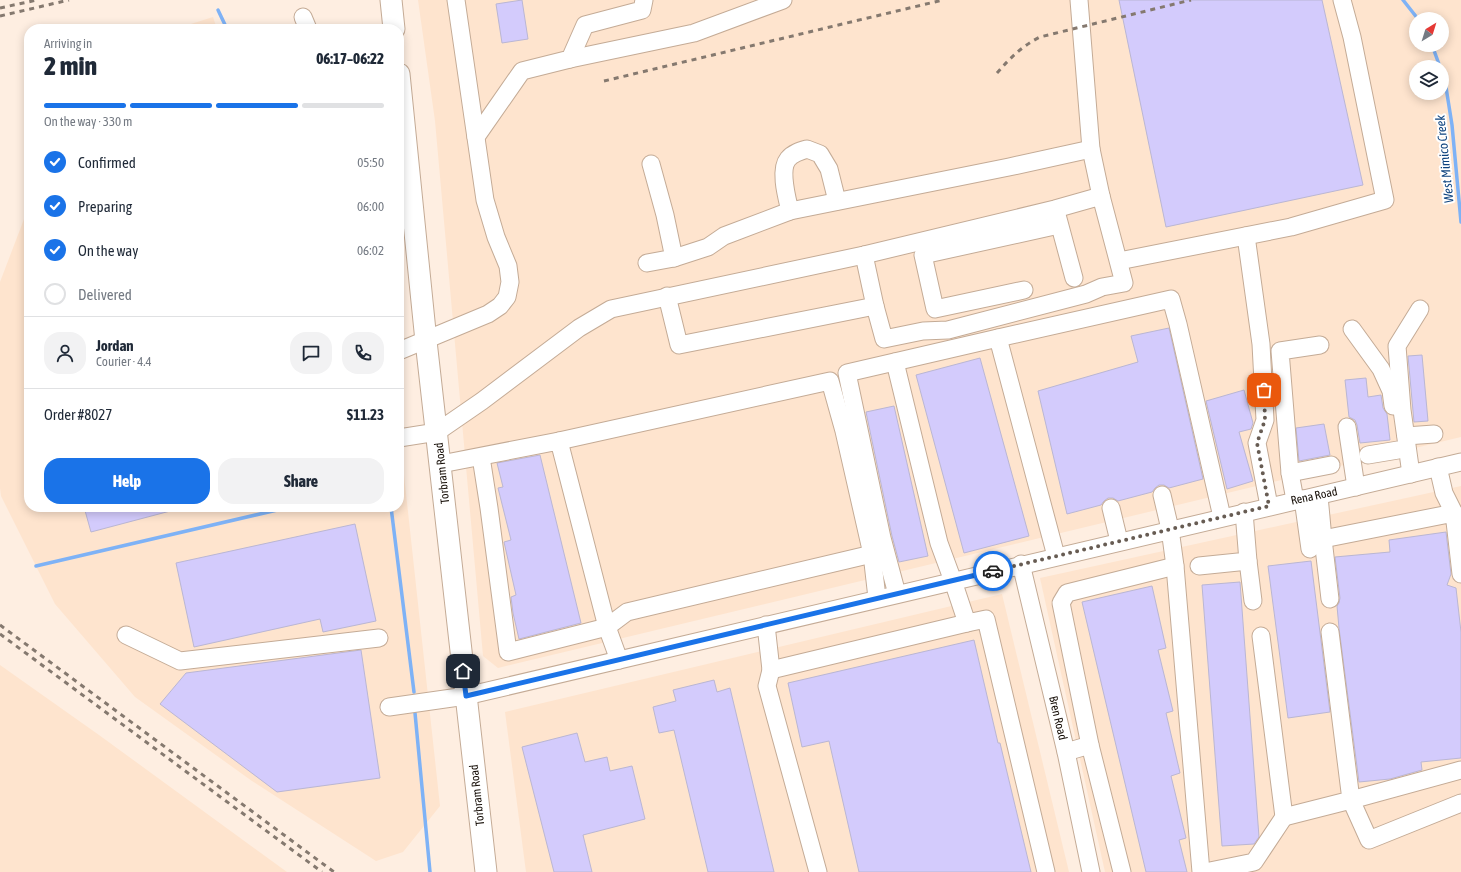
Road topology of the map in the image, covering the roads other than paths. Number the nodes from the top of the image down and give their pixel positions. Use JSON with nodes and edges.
{"nodes":[{"id":1,"x":391,"y":0,"type":"edge"},
{"id":2,"x":456,"y":0,"type":"edge"},
{"id":3,"x":644,"y":0,"type":"edge"},
{"id":4,"x":783,"y":0,"type":"edge"},
{"id":5,"x":1079,"y":0,"type":"edge"},
{"id":6,"x":1342,"y":0,"type":"edge"},
{"id":7,"x":393,"y":24,"type":"edge"},
{"id":8,"x":570,"y":59,"type":"junction"},
{"id":9,"x":476,"y":137,"type":"junction"},
{"id":10,"x":1091,"y":149,"type":"junction"},
{"id":11,"x":651,"y":164,"type":"dead end"},
{"id":12,"x":404,"y":165,"type":"edge"},
{"id":13,"x":1101,"y":196,"type":"junction"},
{"id":14,"x":837,"y":201,"type":"junction"},
{"id":15,"x":790,"y":211,"type":"junction"},
{"id":16,"x":1057,"y":217,"type":"junction"},
{"id":17,"x":407,"y":220,"type":"edge"},
{"id":18,"x":1246,"y":236,"type":"junction"},
{"id":19,"x":864,"y":256,"type":"junction"},
{"id":20,"x":674,"y":258,"type":"junction"},
{"id":21,"x":1119,"y":261,"type":"junction"},
{"id":22,"x":647,"y":263,"type":"dead end"},
{"id":23,"x":1074,"y":278,"type":"dead end"},
{"id":24,"x":1024,"y":290,"type":"dead end"},
{"id":25,"x":667,"y":296,"type":"junction"},
{"id":26,"x":875,"y":306,"type":"junction"},
{"id":27,"x":1420,"y":309,"type":"dead end"},
{"id":28,"x":1352,"y":329,"type":"dead end"},
{"id":29,"x":998,"y":338,"type":"junction"},
{"id":30,"x":426,"y":340,"type":"junction"},
{"id":31,"x":1320,"y":345,"type":"dead end"},
{"id":32,"x":404,"y":349,"type":"edge"},
{"id":33,"x":895,"y":362,"type":"junction"},
{"id":34,"x":1346,"y":427,"type":"dead end"},
{"id":35,"x":437,"y":432,"type":"junction"},
{"id":36,"x":1434,"y":434,"type":"dead end"},
{"id":37,"x":404,"y":437,"type":"edge"},
{"id":38,"x":559,"y":441,"type":"junction"},
{"id":39,"x":1402,"y":443,"type":"junction"},
{"id":40,"x":1368,"y":455,"type":"dead end"},
{"id":41,"x":481,"y":457,"type":"junction"},
{"id":42,"x":1461,"y":462,"type":"edge"},
{"id":43,"x":441,"y":464,"type":"junction"},
{"id":44,"x":1331,"y":465,"type":"dead end"},
{"id":45,"x":1438,"y":467,"type":"junction"},
{"id":46,"x":1290,"y":473,"type":"junction"},
{"id":47,"x":1406,"y":475,"type":"junction"},
{"id":48,"x":1356,"y":486,"type":"junction"},
{"id":49,"x":1162,"y":495,"type":"dead end"},
{"id":50,"x":1319,"y":496,"type":"junction"},
{"id":51,"x":1299,"y":499,"type":"junction"},
{"id":52,"x":1269,"y":506,"type":"junction"},
{"id":53,"x":1111,"y":508,"type":"dead end"},
{"id":54,"x":1244,"y":512,"type":"junction"},
{"id":55,"x":1454,"y":513,"type":"junction"},
{"id":56,"x":1222,"y":517,"type":"junction"},
{"id":57,"x":1170,"y":529,"type":"junction"},
{"id":58,"x":1324,"y":539,"type":"junction"},
{"id":59,"x":1119,"y":541,"type":"junction"},
{"id":60,"x":1310,"y":550,"type":"dead end"},
{"id":61,"x":872,"y":554,"type":"junction"},
{"id":62,"x":1056,"y":556,"type":"junction"},
{"id":63,"x":1248,"y":561,"type":"junction"},
{"id":64,"x":1021,"y":564,"type":"junction"},
{"id":65,"x":1175,"y":566,"type":"junction"},
{"id":66,"x":1198,"y":566,"type":"dead end"},
{"id":67,"x":1461,"y":574,"type":"edge"},
{"id":68,"x":953,"y":580,"type":"junction"},
{"id":69,"x":897,"y":594,"type":"junction"},
{"id":70,"x":877,"y":598,"type":"junction"},
{"id":71,"x":1330,"y":600,"type":"dead end"},
{"id":72,"x":1253,"y":601,"type":"dead end"},
{"id":73,"x":967,"y":623,"type":"junction"},
{"id":74,"x":766,"y":625,"type":"junction"},
{"id":75,"x":607,"y":627,"type":"junction"},
{"id":76,"x":1330,"y":632,"type":"dead end"},
{"id":77,"x":126,"y":635,"type":"dead end"},
{"id":78,"x":1261,"y":636,"type":"dead end"},
{"id":79,"x":379,"y":638,"type":"dead end"},
{"id":80,"x":619,"y":660,"type":"junction"},
{"id":81,"x":771,"y":670,"type":"junction"},
{"id":82,"x":466,"y":696,"type":"junction"},
{"id":83,"x":389,"y":707,"type":"dead end"},
{"id":84,"x":1090,"y":745,"type":"junction"},
{"id":85,"x":1066,"y":752,"type":"junction"},
{"id":86,"x":1461,"y":770,"type":"edge"},
{"id":87,"x":1351,"y":800,"type":"junction"},
{"id":88,"x":1461,"y":803,"type":"edge"},
{"id":89,"x":1284,"y":817,"type":"junction"},
{"id":90,"x":486,"y":872,"type":"edge"},
{"id":91,"x":818,"y":872,"type":"edge"},
{"id":92,"x":1046,"y":872,"type":"edge"},
{"id":93,"x":1091,"y":872,"type":"edge"},
{"id":94,"x":1122,"y":872,"type":"edge"},
{"id":95,"x":1201,"y":872,"type":"edge"},
{"id":96,"x":1205,"y":872,"type":"edge"}],
"edges":[{"from":1,"to":7,"type":"main road"},
{"from":2,"to":9,"type":"street"},
{"from":3,"to":8,"type":"street"},
{"from":4,"to":8,"type":"street"},
{"from":5,"to":10,"type":"street"},
{"from":6,"to":18,"type":"street"},
{"from":8,"to":9,"type":"street"},
{"from":9,"to":30,"type":"street"},
{"from":10,"to":13,"type":"street"},
{"from":10,"to":14,"type":"street"},
{"from":11,"to":20,"type":"street"},
{"from":12,"to":17,"type":"main road","name":"Torbram Road"},
{"from":13,"to":16,"type":"street"},
{"from":13,"to":21,"type":"street"},
{"from":14,"to":15,"type":"street"},
{"from":14,"to":15,"type":"street"},
{"from":15,"to":20,"type":"street"},
{"from":16,"to":19,"type":"street"},
{"from":16,"to":23,"type":"street"},
{"from":16,"to":24,"type":"street"},
{"from":17,"to":30,"type":"main road","name":"Torbram Road"},
{"from":18,"to":21,"type":"street"},
{"from":18,"to":52,"type":"street"},
{"from":19,"to":25,"type":"street"},
{"from":19,"to":26,"type":"street"},
{"from":20,"to":22,"type":"street"},
{"from":21,"to":26,"type":"street"},
{"from":25,"to":26,"type":"street"},
{"from":25,"to":35,"type":"street"},
{"from":27,"to":39,"type":"street"},
{"from":28,"to":39,"type":"street"},
{"from":29,"to":33,"type":"street"},
{"from":29,"to":56,"type":"street"},
{"from":29,"to":62,"type":"street"},
{"from":30,"to":32,"type":"street"},
{"from":30,"to":35,"type":"main road","name":"Torbram Road"},
{"from":31,"to":46,"type":"street"},
{"from":33,"to":68,"type":"street"},
{"from":33,"to":69,"type":"street"},
{"from":34,"to":48,"type":"street"},
{"from":35,"to":37,"type":"street"},
{"from":35,"to":43,"type":"main road","name":"Torbram Road"},
{"from":36,"to":39,"type":"street"},
{"from":38,"to":41,"type":"street"},
{"from":38,"to":61,"type":"street"},
{"from":38,"to":75,"type":"street"},
{"from":39,"to":40,"type":"street"},
{"from":39,"to":47,"type":"street"},
{"from":41,"to":43,"type":"street"},
{"from":41,"to":75,"type":"street"},
{"from":42,"to":45,"type":"street","name":"Rena Road"},
{"from":43,"to":82,"type":"main road","name":"Torbram Road"},
{"from":44,"to":46,"type":"street"},
{"from":45,"to":47,"type":"street","name":"Rena Road"},
{"from":45,"to":55,"type":"street"},
{"from":46,"to":51,"type":"street"},
{"from":47,"to":48,"type":"street","name":"Rena Road"},
{"from":48,"to":50,"type":"street","name":"Rena Road"},
{"from":49,"to":57,"type":"street"},
{"from":50,"to":51,"type":"street","name":"Rena Road"},
{"from":50,"to":58,"type":"street"},
{"from":51,"to":52,"type":"street","name":"Rena Road"},
{"from":51,"to":60,"type":"street"},
{"from":52,"to":54,"type":"street","name":"Rena Road"},
{"from":53,"to":59,"type":"street"},
{"from":54,"to":56,"type":"street","name":"Rena Road"},
{"from":54,"to":63,"type":"street"},
{"from":55,"to":58,"type":"street"},
{"from":55,"to":67,"type":"street"},
{"from":56,"to":57,"type":"street","name":"Rena Road"},
{"from":57,"to":59,"type":"street","name":"Rena Road"},
{"from":57,"to":65,"type":"street"},
{"from":58,"to":71,"type":"street"},
{"from":59,"to":62,"type":"street","name":"Rena Road"},
{"from":61,"to":70,"type":"street"},
{"from":61,"to":75,"type":"street"},
{"from":62,"to":64,"type":"street","name":"Rena Road"},
{"from":63,"to":66,"type":"street"},
{"from":63,"to":72,"type":"street"},
{"from":64,"to":68,"type":"street","name":"Rena Road"},
{"from":64,"to":85,"type":"street","name":"Bren Road"},
{"from":65,"to":84,"type":"street"},
{"from":65,"to":95,"type":"street"},
{"from":68,"to":69,"type":"street","name":"Rena Road"},
{"from":68,"to":73,"type":"street"},
{"from":69,"to":70,"type":"street","name":"Rena Road"},
{"from":70,"to":74,"type":"street","name":"Rena Road"},
{"from":73,"to":81,"type":"street"},
{"from":73,"to":92,"type":"street"},
{"from":74,"to":80,"type":"street","name":"Rena Road"},
{"from":74,"to":81,"type":"street"},
{"from":75,"to":80,"type":"street"},
{"from":76,"to":87,"type":"street"},
{"from":77,"to":79,"type":"street"},
{"from":78,"to":89,"type":"street"},
{"from":80,"to":82,"type":"street","name":"Rena Road"},
{"from":81,"to":91,"type":"street"},
{"from":82,"to":83,"type":"street","name":"Rena Road"},
{"from":82,"to":90,"type":"main road","name":"Torbram Road"},
{"from":84,"to":85,"type":"street"},
{"from":84,"to":94,"type":"street"},
{"from":85,"to":93,"type":"street","name":"Bren Road"},
{"from":86,"to":87,"type":"street"},
{"from":87,"to":88,"type":"street"},
{"from":87,"to":89,"type":"street"},
{"from":89,"to":96,"type":"street"}]}
